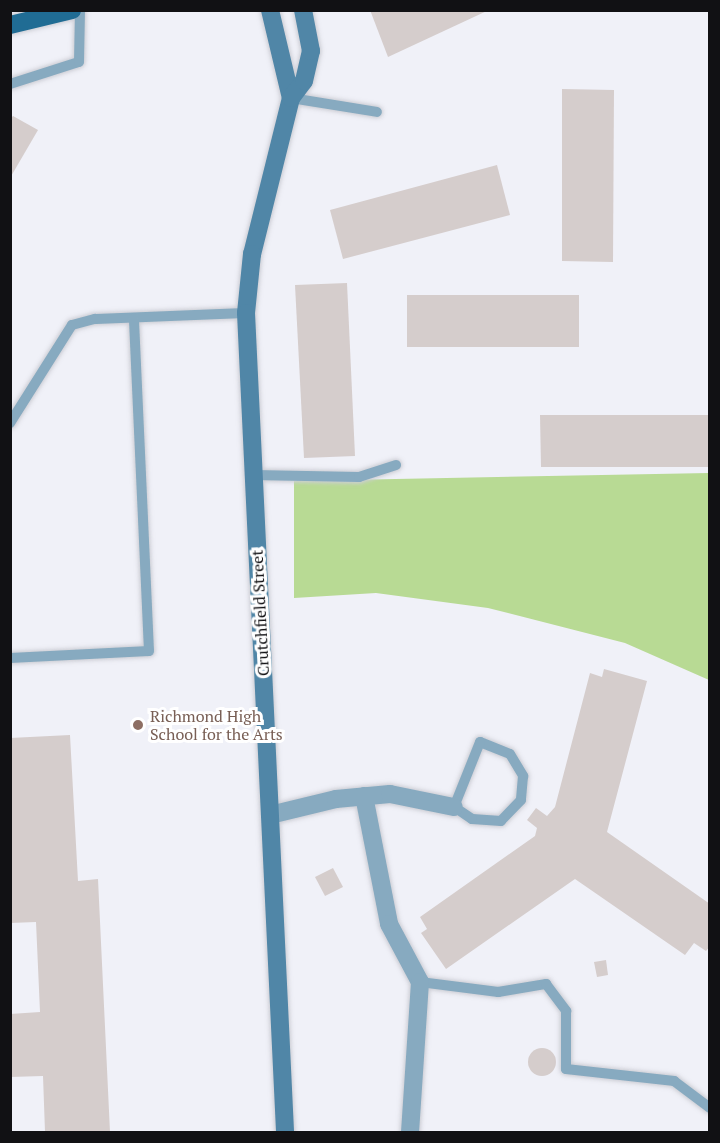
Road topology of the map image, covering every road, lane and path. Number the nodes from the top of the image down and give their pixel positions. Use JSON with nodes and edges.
{"nodes":[{"id":1,"x":72,"y":10,"type":"edge"},
{"id":2,"x":80,"y":10,"type":"edge"},
{"id":3,"x":270,"y":10,"type":"edge"},
{"id":4,"x":303,"y":10,"type":"edge"},
{"id":5,"x":10,"y":25,"type":"edge"},
{"id":6,"x":10,"y":84,"type":"edge"},
{"id":7,"x":291,"y":98,"type":"junction"},
{"id":8,"x":378,"y":112,"type":"dead end"},
{"id":9,"x":246,"y":313,"type":"junction"},
{"id":10,"x":134,"y":318,"type":"junction"},
{"id":11,"x":10,"y":423,"type":"edge"},
{"id":12,"x":396,"y":465,"type":"dead end"},
{"id":13,"x":254,"y":475,"type":"junction"},
{"id":14,"x":10,"y":658,"type":"edge"},
{"id":15,"x":364,"y":796,"type":"junction"},
{"id":16,"x":454,"y":807,"type":"junction"},
{"id":17,"x":270,"y":815,"type":"junction"},
{"id":18,"x":420,"y":982,"type":"junction"},
{"id":19,"x":710,"y":1108,"type":"edge"},
{"id":20,"x":285,"y":1132,"type":"edge"},
{"id":21,"x":410,"y":1132,"type":"edge"}],
"edges":[{"from":1,"to":5,"type":"main road"},
{"from":2,"to":6,"type":"lane"},
{"from":3,"to":7,"type":"street","name":"Crutchfield Street"},
{"from":4,"to":7,"type":"street","name":"Crutchfield Street"},
{"from":7,"to":8,"type":"lane"},
{"from":7,"to":9,"type":"street","name":"Crutchfield Street"},
{"from":9,"to":10,"type":"lane"},
{"from":9,"to":13,"type":"street","name":"Crutchfield Street"},
{"from":10,"to":11,"type":"lane"},
{"from":10,"to":14,"type":"lane"},
{"from":12,"to":13,"type":"lane"},
{"from":13,"to":17,"type":"street","name":"Crutchfield Street"},
{"from":15,"to":16,"type":"street"},
{"from":15,"to":17,"type":"street"},
{"from":15,"to":18,"type":"street"},
{"from":16,"to":16,"type":"lane"},
{"from":17,"to":20,"type":"street","name":"Crutchfield Street"},
{"from":18,"to":19,"type":"lane"},
{"from":18,"to":21,"type":"street"}]}
